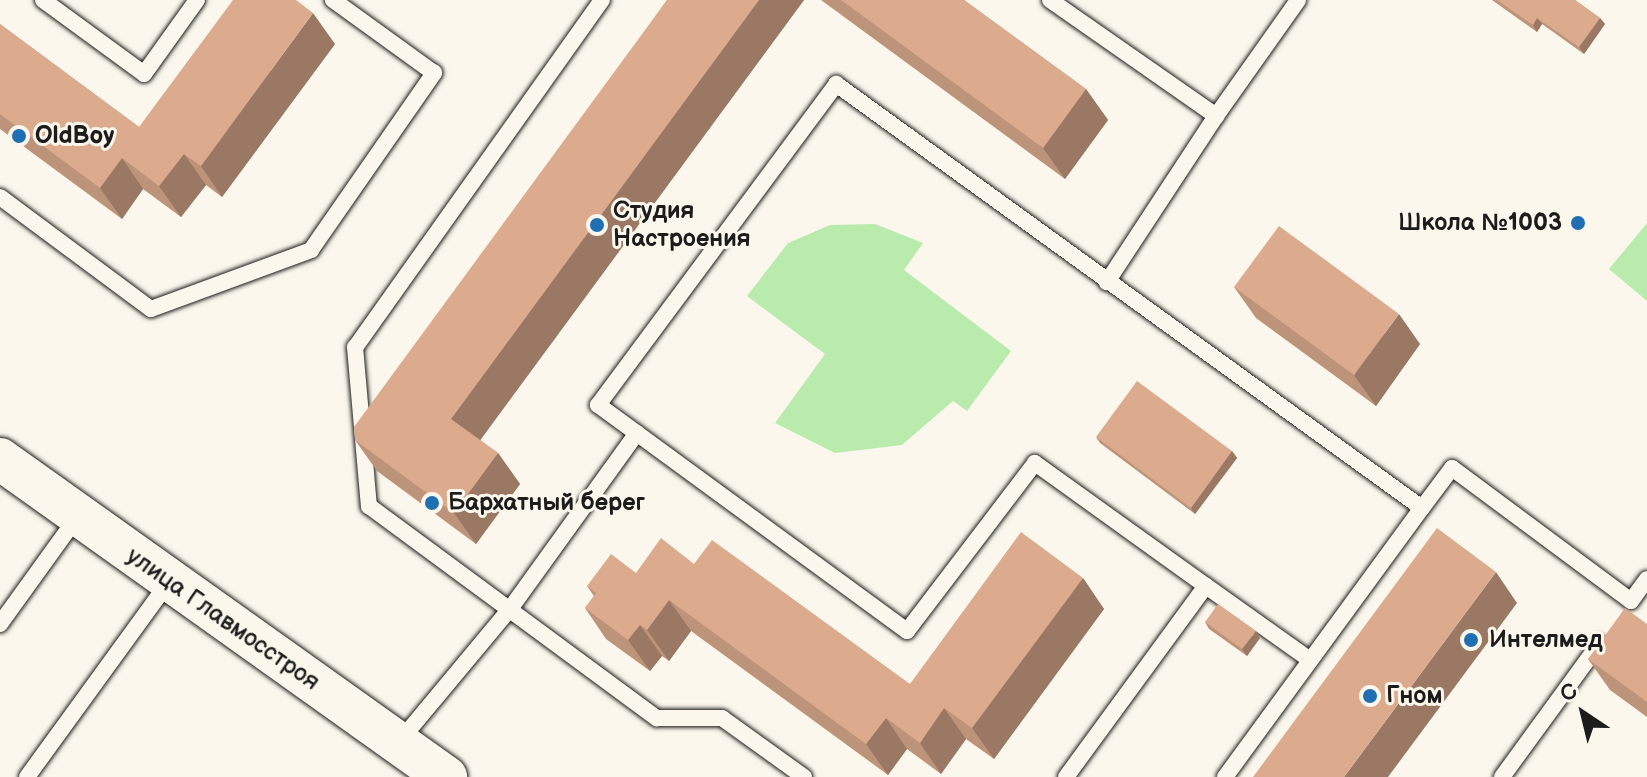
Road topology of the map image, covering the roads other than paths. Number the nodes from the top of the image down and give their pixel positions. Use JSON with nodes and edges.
{"nodes":[{"id":1,"x":43,"y":0,"type":"edge"},
{"id":2,"x":197,"y":0,"type":"edge"},
{"id":3,"x":333,"y":0,"type":"edge"},
{"id":4,"x":602,"y":0,"type":"edge"},
{"id":5,"x":1050,"y":0,"type":"edge"},
{"id":6,"x":1298,"y":0,"type":"edge"},
{"id":7,"x":1216,"y":116,"type":"junction"},
{"id":8,"x":0,"y":197,"type":"edge"},
{"id":9,"x":1107,"y":282,"type":"junction"},
{"id":10,"x":637,"y":433,"type":"junction"},
{"id":11,"x":0,"y":459,"type":"edge"},
{"id":12,"x":1422,"y":508,"type":"junction"},
{"id":13,"x":78,"y":516,"type":"junction"},
{"id":14,"x":1647,"y":579,"type":"edge"},
{"id":15,"x":168,"y":583,"type":"junction"},
{"id":16,"x":1206,"y":586,"type":"junction"},
{"id":17,"x":510,"y":609,"type":"junction"},
{"id":18,"x":1621,"y":613,"type":"junction"},
{"id":19,"x":0,"y":624,"type":"edge"},
{"id":20,"x":1310,"y":660,"type":"junction"},
{"id":21,"x":399,"y":742,"type":"junction"},
{"id":22,"x":27,"y":777,"type":"edge"},
{"id":23,"x":446,"y":777,"type":"edge"},
{"id":24,"x":804,"y":777,"type":"edge"},
{"id":25,"x":1066,"y":777,"type":"edge"},
{"id":26,"x":1225,"y":777,"type":"edge"},
{"id":27,"x":1502,"y":777,"type":"edge"}],
"edges":[{"from":1,"to":2,"type":"lane"},
{"from":3,"to":8,"type":"lane"},
{"from":4,"to":17,"type":"lane"},
{"from":5,"to":7,"type":"lane"},
{"from":6,"to":7,"type":"lane"},
{"from":7,"to":9,"type":"lane"},
{"from":9,"to":10,"type":"lane"},
{"from":9,"to":12,"type":"lane"},
{"from":10,"to":16,"type":"lane"},
{"from":10,"to":17,"type":"lane"},
{"from":11,"to":13,"type":"street","name":"улица Главмосстроя"},
{"from":12,"to":18,"type":"lane"},
{"from":12,"to":20,"type":"lane"},
{"from":13,"to":15,"type":"street","name":"улица Главмосстроя"},
{"from":13,"to":19,"type":"lane"},
{"from":14,"to":18,"type":"lane"},
{"from":15,"to":21,"type":"street","name":"улица Главмосстроя"},
{"from":15,"to":22,"type":"lane"},
{"from":16,"to":20,"type":"lane"},
{"from":16,"to":25,"type":"lane"},
{"from":17,"to":21,"type":"lane"},
{"from":17,"to":24,"type":"lane"},
{"from":18,"to":27,"type":"lane"},
{"from":20,"to":26,"type":"lane"},
{"from":21,"to":23,"type":"street","name":"улица Главмосстроя"}]}
